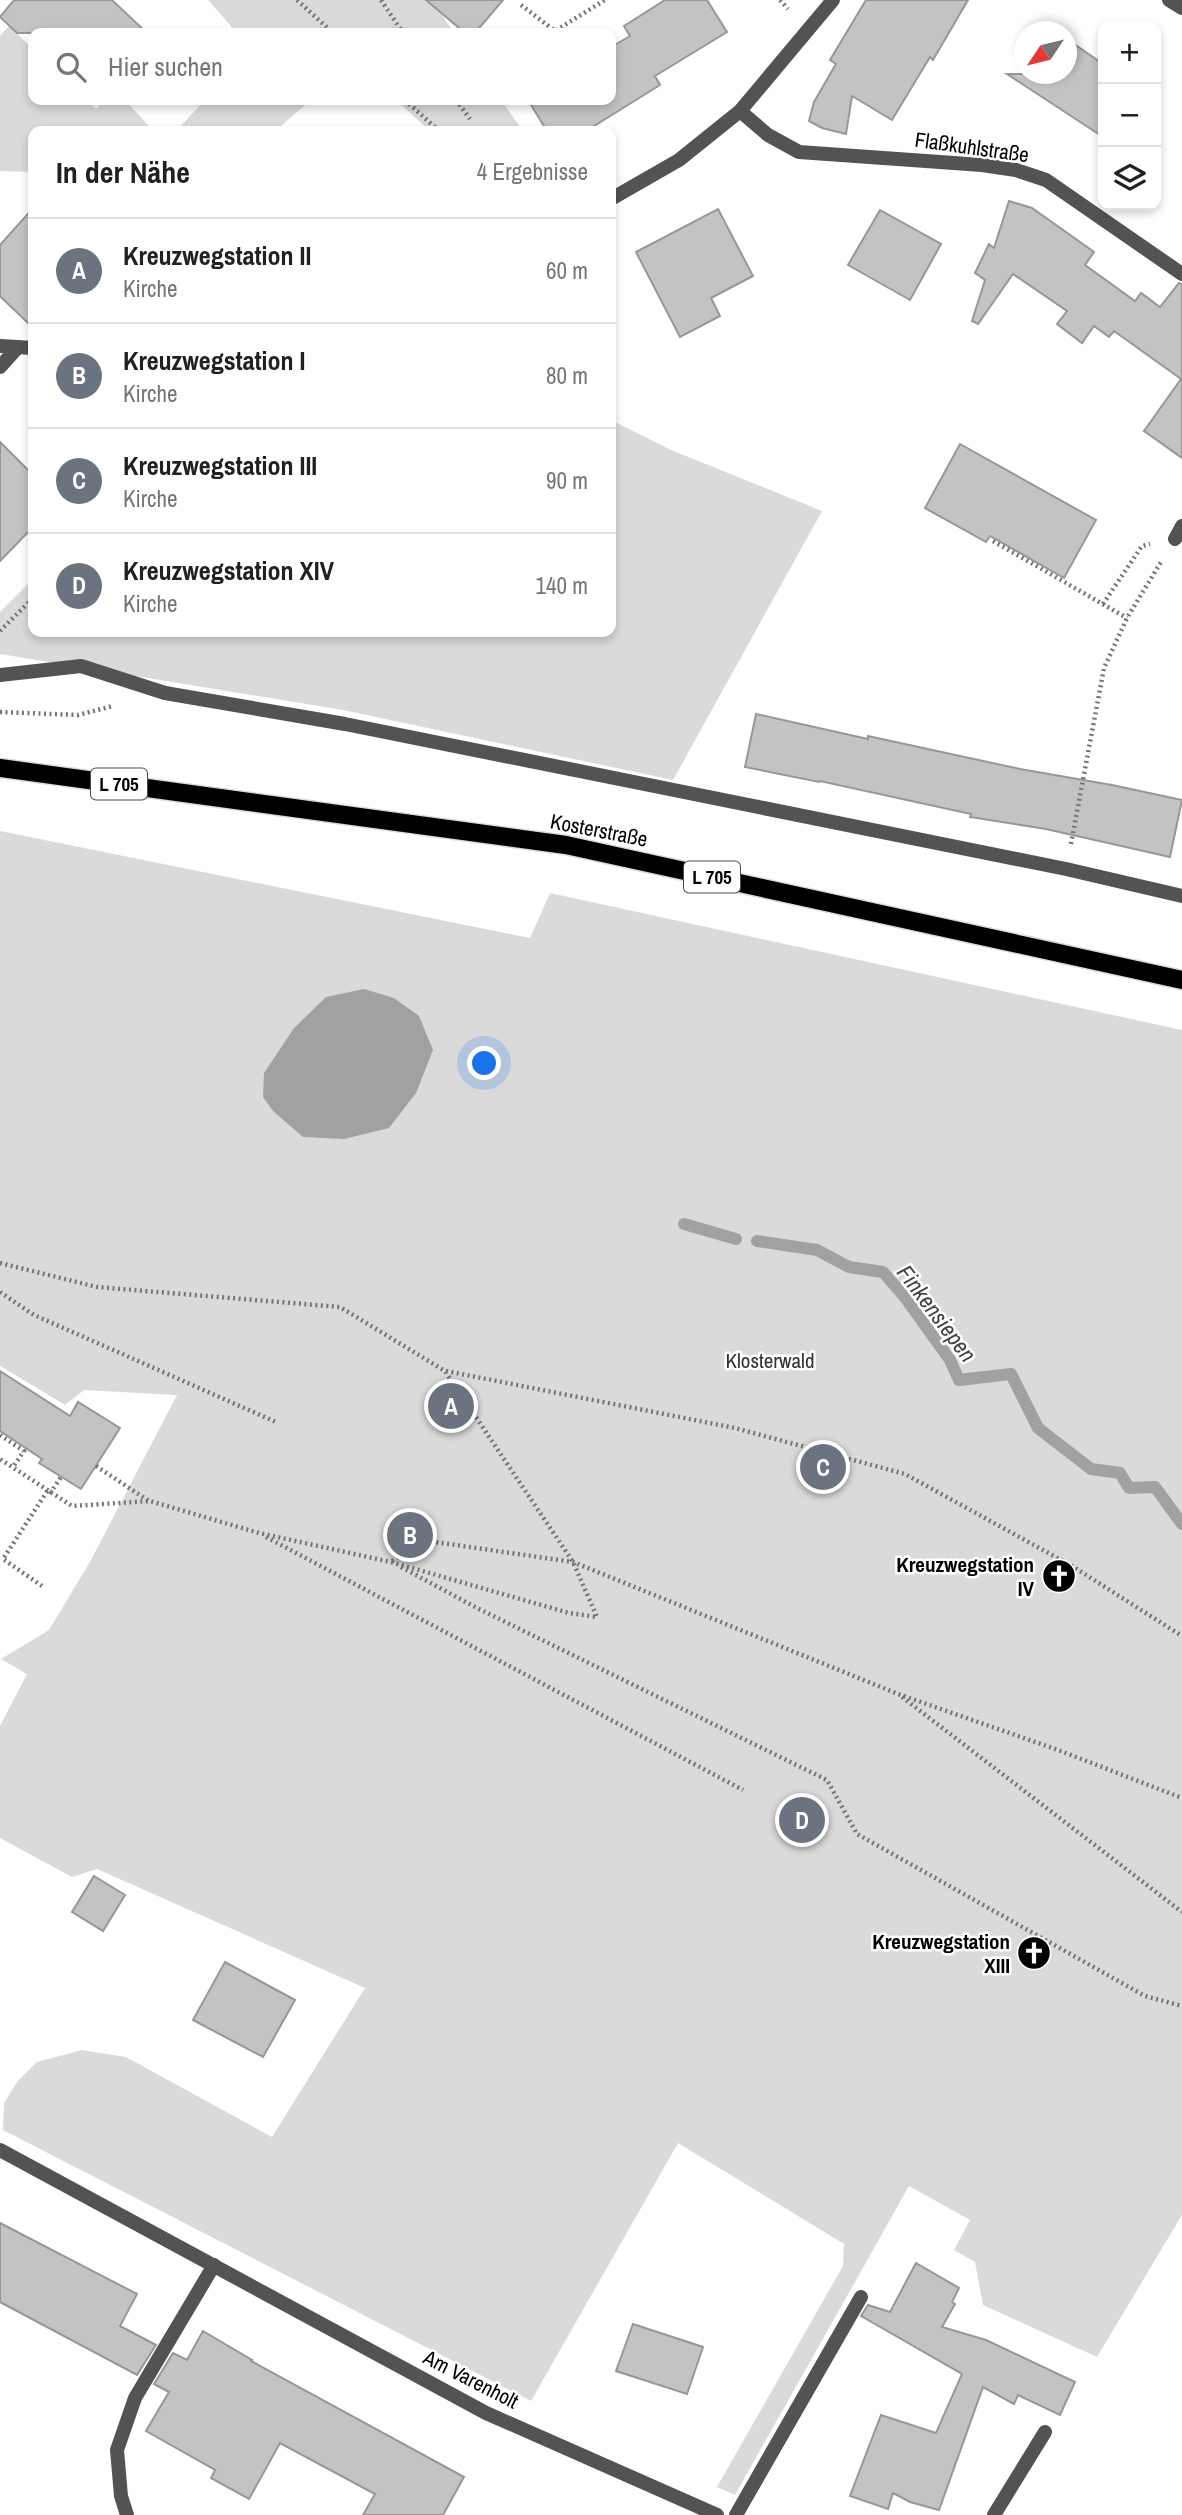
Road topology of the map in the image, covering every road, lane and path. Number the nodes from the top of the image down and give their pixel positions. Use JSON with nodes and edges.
{"nodes":[{"id":1,"x":297,"y":0,"type":"edge"},
{"id":2,"x":382,"y":0,"type":"edge"},
{"id":3,"x":605,"y":0,"type":"edge"},
{"id":4,"x":833,"y":0,"type":"edge"},
{"id":5,"x":1168,"y":0,"type":"edge"},
{"id":6,"x":521,"y":5,"type":"dead end"},
{"id":7,"x":1182,"y":8,"type":"edge"},
{"id":8,"x":328,"y":28,"type":"edge"},
{"id":9,"x":401,"y":28,"type":"edge"},
{"id":10,"x":550,"y":28,"type":"edge"},
{"id":11,"x":561,"y":28,"type":"edge"},
{"id":12,"x":410,"y":105,"type":"edge"},
{"id":13,"x":460,"y":105,"type":"edge"},
{"id":14,"x":740,"y":111,"type":"junction"},
{"id":15,"x":470,"y":119,"type":"dead end"},
{"id":16,"x":434,"y":126,"type":"edge"},
{"id":17,"x":616,"y":196,"type":"edge"},
{"id":18,"x":1182,"y":274,"type":"edge"},
{"id":19,"x":0,"y":346,"type":"edge"},
{"id":20,"x":18,"y":347,"type":"junction"},
{"id":21,"x":28,"y":348,"type":"edge"},
{"id":22,"x":0,"y":367,"type":"edge"},
{"id":23,"x":1178,"y":533,"type":"edge"},
{"id":24,"x":993,"y":541,"type":"dead end"},
{"id":25,"x":28,"y":603,"type":"edge"},
{"id":26,"x":1103,"y":604,"type":"junction"},
{"id":27,"x":1127,"y":618,"type":"junction"},
{"id":28,"x":0,"y":631,"type":"edge"},
{"id":29,"x":0,"y":675,"type":"edge"},
{"id":30,"x":115,"y":706,"type":"dead end"},
{"id":31,"x":0,"y":712,"type":"edge"},
{"id":32,"x":0,"y":768,"type":"edge"},
{"id":33,"x":1072,"y":837,"type":"dead end"},
{"id":34,"x":1182,"y":896,"type":"edge"},
{"id":35,"x":1182,"y":981,"type":"edge"},
{"id":36,"x":0,"y":1264,"type":"edge"},
{"id":37,"x":0,"y":1292,"type":"edge"},
{"id":38,"x":445,"y":1371,"type":"junction"},
{"id":39,"x":276,"y":1422,"type":"dead end"},
{"id":40,"x":0,"y":1435,"type":"edge"},
{"id":41,"x":0,"y":1459,"type":"edge"},
{"id":42,"x":96,"y":1466,"type":"dead end"},
{"id":43,"x":13,"y":1468,"type":"junction"},
{"id":44,"x":61,"y":1477,"type":"dead end"},
{"id":45,"x":51,"y":1492,"type":"junction"},
{"id":46,"x":150,"y":1501,"type":"junction"},
{"id":47,"x":259,"y":1533,"type":"junction"},
{"id":48,"x":391,"y":1562,"type":"junction"},
{"id":49,"x":573,"y":1562,"type":"junction"},
{"id":50,"x":42,"y":1586,"type":"dead end"},
{"id":51,"x":1182,"y":1636,"type":"edge"},
{"id":52,"x":898,"y":1694,"type":"junction"},
{"id":53,"x":743,"y":1790,"type":"dead end"},
{"id":54,"x":1182,"y":1798,"type":"edge"},
{"id":55,"x":1182,"y":1912,"type":"edge"},
{"id":56,"x":1051,"y":1943,"type":"junction"},
{"id":57,"x":1037,"y":1951,"type":"dead end"},
{"id":58,"x":1182,"y":2006,"type":"edge"},
{"id":59,"x":0,"y":2150,"type":"edge"},
{"id":60,"x":214,"y":2265,"type":"junction"},
{"id":61,"x":861,"y":2297,"type":"dead end"},
{"id":62,"x":1045,"y":2432,"type":"dead end"},
{"id":63,"x":127,"y":2515,"type":"edge"},
{"id":64,"x":717,"y":2515,"type":"edge"},
{"id":65,"x":736,"y":2515,"type":"edge"},
{"id":66,"x":994,"y":2515,"type":"edge"}],
"edges":[{"from":1,"to":8,"type":"path"},
{"from":2,"to":9,"type":"path"},
{"from":3,"to":11,"type":"path"},
{"from":4,"to":14,"type":"street"},
{"from":5,"to":7,"type":"street"},
{"from":6,"to":10,"type":"path"},
{"from":12,"to":16,"type":"path"},
{"from":13,"to":15,"type":"path"},
{"from":14,"to":17,"type":"street"},
{"from":14,"to":18,"type":"street","name":"Flaßkuhlstraße"},
{"from":19,"to":20,"type":"street"},
{"from":20,"to":21,"type":"street"},
{"from":20,"to":22,"type":"street"},
{"from":23,"to":26,"type":"path"},
{"from":23,"to":27,"type":"path"},
{"from":24,"to":26,"type":"path"},
{"from":25,"to":28,"type":"path"},
{"from":26,"to":27,"type":"path"},
{"from":27,"to":33,"type":"path"},
{"from":29,"to":34,"type":"street"},
{"from":30,"to":31,"type":"path"},
{"from":32,"to":35,"type":"main road","name":"Kosterstraße","number":"L 705"},
{"from":36,"to":38,"type":"path"},
{"from":37,"to":39,"type":"path"},
{"from":38,"to":49,"type":"path"},
{"from":38,"to":51,"type":"path"},
{"from":40,"to":43,"type":"path"},
{"from":41,"to":43,"type":"path"},
{"from":42,"to":46,"type":"path"},
{"from":43,"to":45,"type":"path"},
{"from":44,"to":45,"type":"path"},
{"from":45,"to":46,"type":"path"},
{"from":45,"to":50,"type":"path"},
{"from":46,"to":47,"type":"path"},
{"from":47,"to":48,"type":"path"},
{"from":47,"to":53,"type":"path"},
{"from":48,"to":49,"type":"path"},
{"from":48,"to":49,"type":"path"},
{"from":48,"to":56,"type":"path"},
{"from":49,"to":52,"type":"path"},
{"from":52,"to":54,"type":"path"},
{"from":52,"to":55,"type":"path"},
{"from":56,"to":57,"type":"path"},
{"from":56,"to":58,"type":"path"},
{"from":59,"to":60,"type":"street","name":"Am Varenholt"},
{"from":60,"to":63,"type":"street"},
{"from":60,"to":64,"type":"street","name":"Am Varenholt"},
{"from":61,"to":65,"type":"street"},
{"from":62,"to":66,"type":"street"}]}
